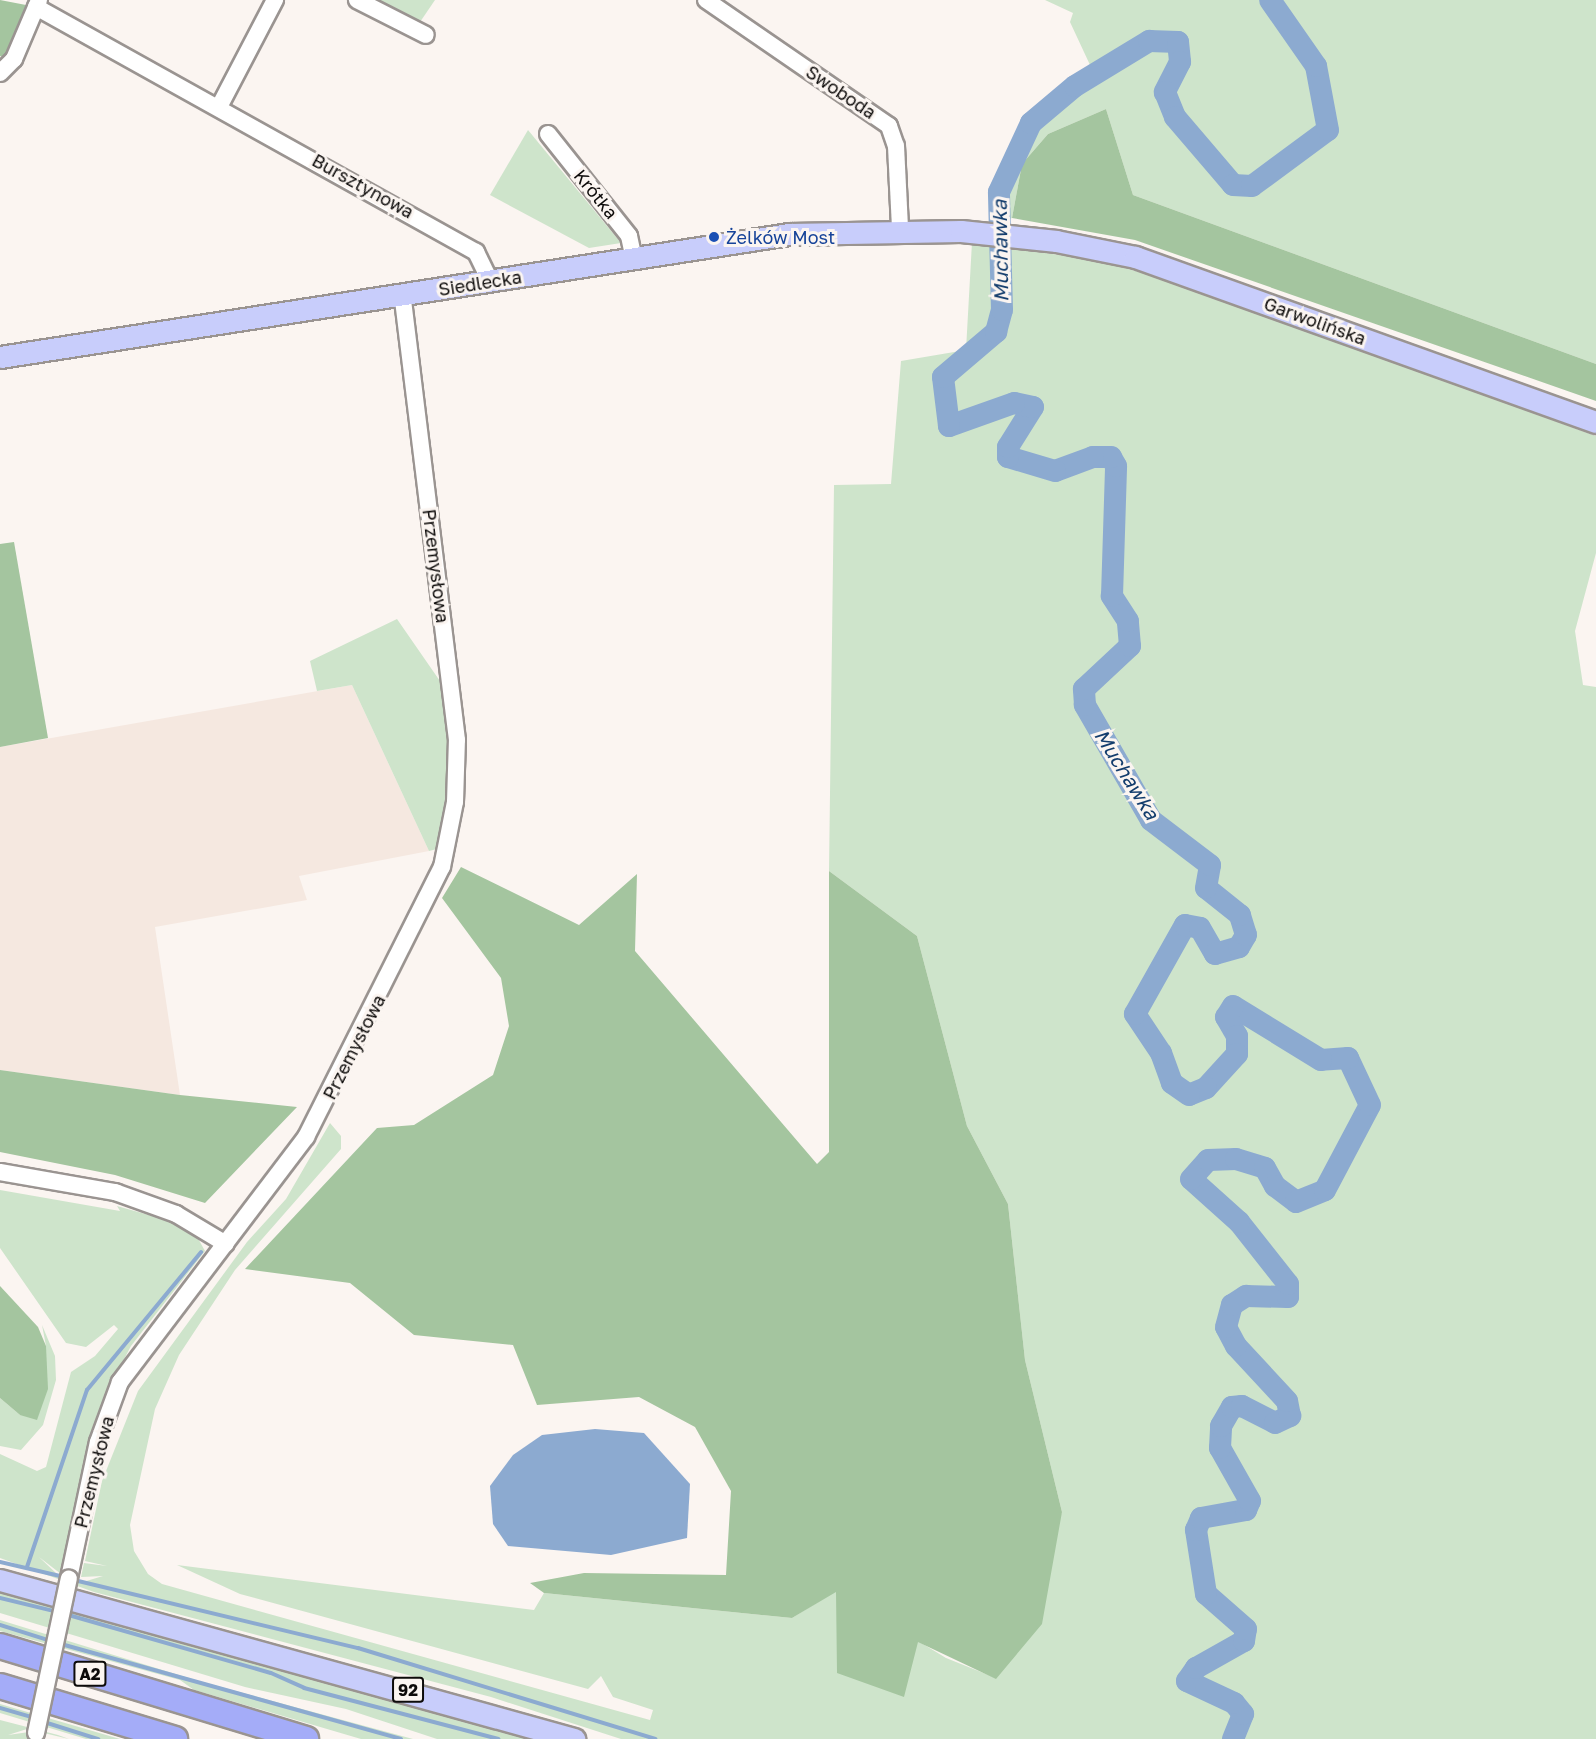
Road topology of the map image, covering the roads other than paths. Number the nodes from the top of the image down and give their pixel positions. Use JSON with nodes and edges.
{"nodes":[{"id":1,"x":275,"y":0,"type":"edge"},
{"id":2,"x":357,"y":0,"type":"edge"},
{"id":3,"x":706,"y":0,"type":"edge"},
{"id":4,"x":38,"y":4,"type":"edge"},
{"id":5,"x":426,"y":35,"type":"dead end"},
{"id":6,"x":0,"y":73,"type":"edge"},
{"id":7,"x":219,"y":107,"type":"junction"},
{"id":8,"x":548,"y":134,"type":"dead end"},
{"id":9,"x":900,"y":229,"type":"junction"},
{"id":10,"x":961,"y":231,"type":"joint"},
{"id":11,"x":634,"y":259,"type":"junction"},
{"id":12,"x":490,"y":281,"type":"junction"},
{"id":13,"x":402,"y":295,"type":"junction"},
{"id":14,"x":0,"y":357,"type":"edge"},
{"id":15,"x":1596,"y":422,"type":"edge"},
{"id":16,"x":0,"y":1172,"type":"edge"},
{"id":17,"x":226,"y":1244,"type":"junction"},
{"id":18,"x":0,"y":1580,"type":"edge"},
{"id":19,"x":0,"y":1647,"type":"edge"},
{"id":20,"x":0,"y":1686,"type":"edge"},
{"id":21,"x":36,"y":1736,"type":"edge"},
{"id":22,"x":175,"y":1739,"type":"edge"},
{"id":23,"x":306,"y":1739,"type":"edge"},
{"id":24,"x":574,"y":1739,"type":"edge"}],
"edges":[{"from":1,"to":7,"type":"street"},
{"from":2,"to":5,"type":"street"},
{"from":3,"to":9,"type":"street","name":"Swoboda"},
{"from":4,"to":6,"type":"street"},
{"from":4,"to":7,"type":"street","name":"Bursztynowa"},
{"from":7,"to":12,"type":"street","name":"Bursztynowa"},
{"from":8,"to":11,"type":"street","name":"Krótka"},
{"from":9,"to":10,"type":"main road","name":"Siedlecka"},
{"from":9,"to":11,"type":"main road","name":"Siedlecka"},
{"from":10,"to":15,"type":"main road","name":"Garwolińska"},
{"from":11,"to":12,"type":"main road","name":"Siedlecka"},
{"from":12,"to":13,"type":"main road","name":"Siedlecka"},
{"from":13,"to":14,"type":"main road","name":"Siedlecka"},
{"from":13,"to":17,"type":"street","name":"Przemysłowa"},
{"from":16,"to":17,"type":"street"},
{"from":17,"to":21,"type":"street","name":"Przemysłowa","bridge":true},
{"from":18,"to":24,"type":"main road","number":"92"},
{"from":19,"to":23,"type":"highway","number":"A2"},
{"from":20,"to":22,"type":"highway","number":"A2"}]}
